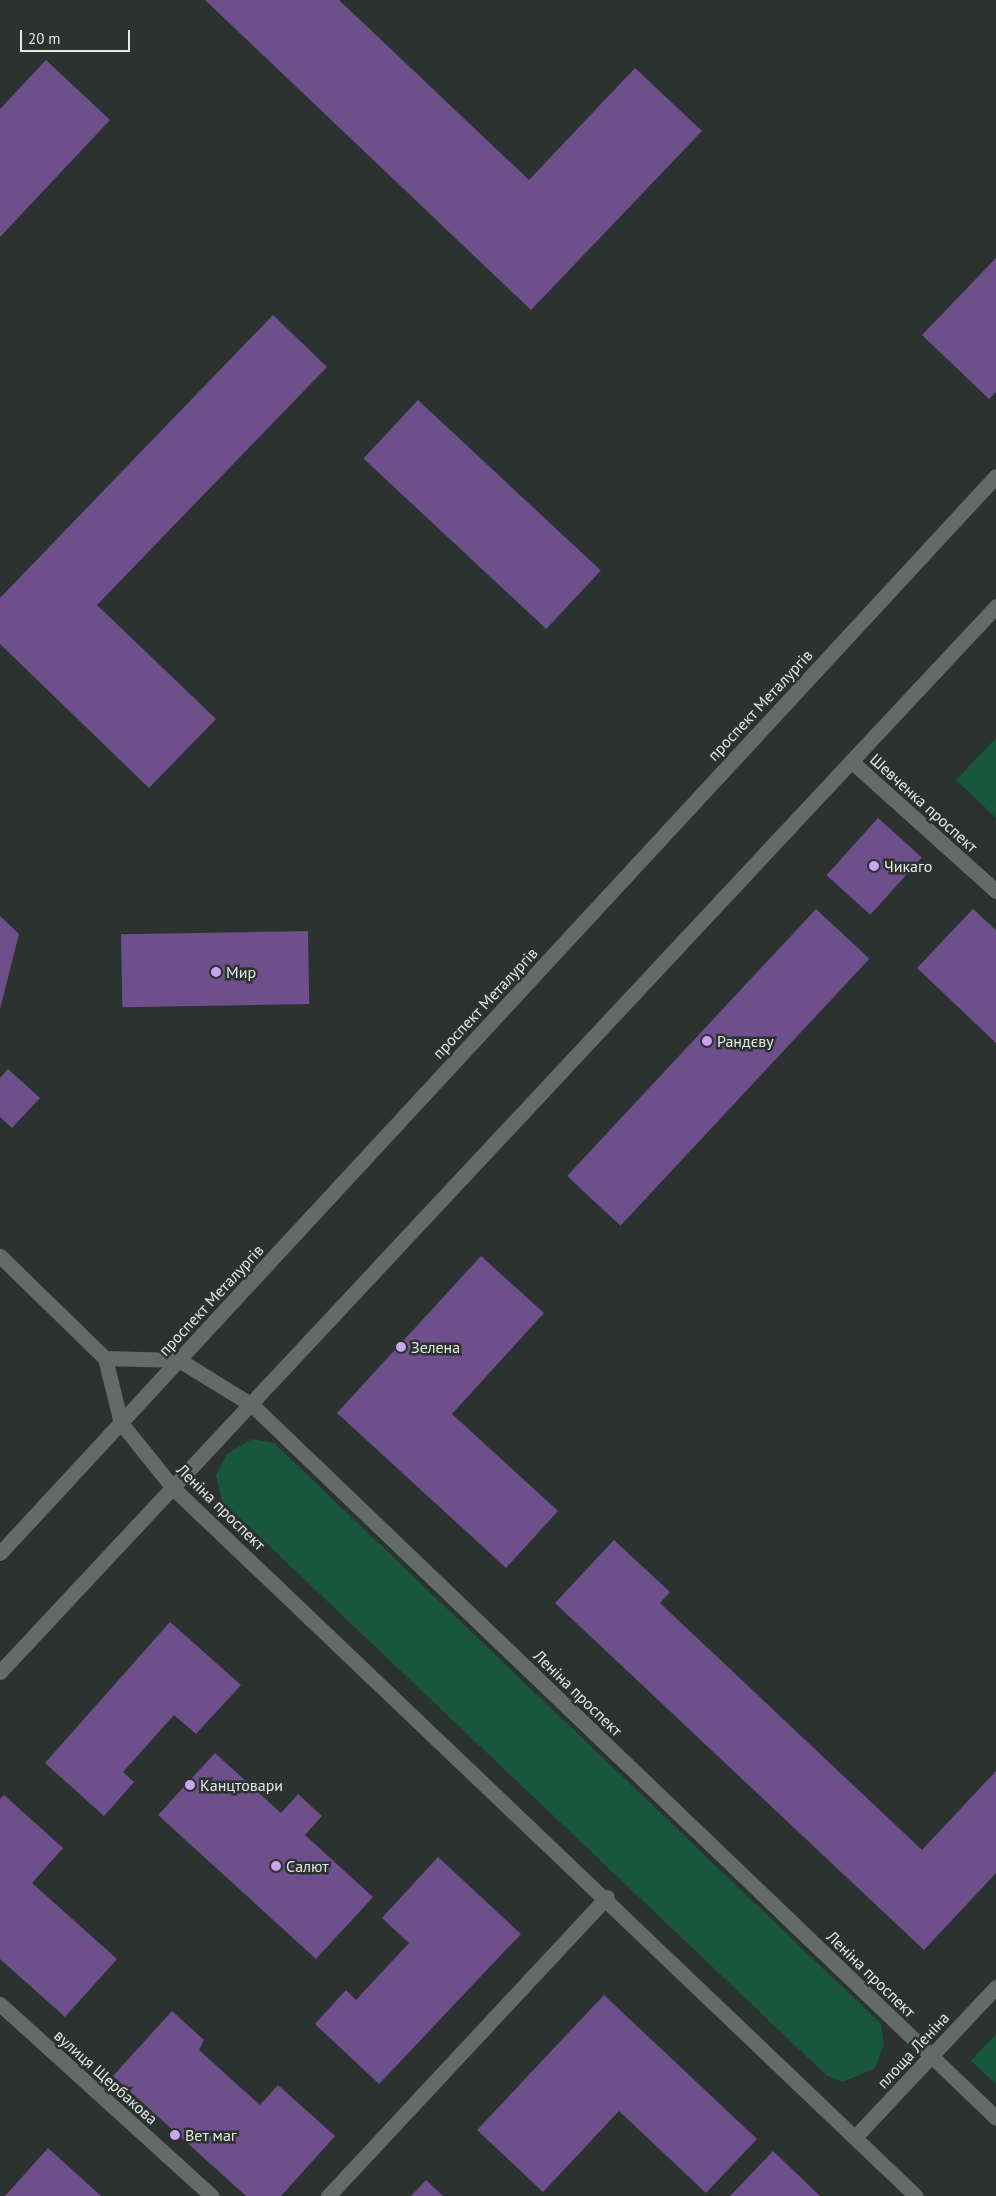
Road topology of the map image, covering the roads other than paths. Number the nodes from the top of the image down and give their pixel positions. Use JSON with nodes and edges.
{"nodes":[{"id":1,"x":996,"y":476,"type":"edge"},
{"id":2,"x":996,"y":606,"type":"edge"},
{"id":3,"x":852,"y":761,"type":"junction"},
{"id":4,"x":996,"y":891,"type":"edge"},
{"id":5,"x":0,"y":1256,"type":"edge"},
{"id":6,"x":105,"y":1358,"type":"junction"},
{"id":7,"x":179,"y":1360,"type":"junction"},
{"id":8,"x":252,"y":1405,"type":"junction"},
{"id":9,"x":121,"y":1423,"type":"junction"},
{"id":10,"x":173,"y":1488,"type":"junction"},
{"id":11,"x":0,"y":1553,"type":"edge"},
{"id":12,"x":0,"y":1672,"type":"edge"},
{"id":13,"x":607,"y":1896,"type":"junction"},
{"id":14,"x":996,"y":1987,"type":"edge"},
{"id":15,"x":0,"y":2004,"type":"edge"},
{"id":16,"x":932,"y":2056,"type":"junction"},
{"id":17,"x":996,"y":2118,"type":"edge"},
{"id":18,"x":855,"y":2137,"type":"junction"},
{"id":19,"x":212,"y":2196,"type":"edge"},
{"id":20,"x":328,"y":2196,"type":"edge"},
{"id":21,"x":916,"y":2196,"type":"edge"}],
"edges":[{"from":1,"to":7,"type":"street","name":"проспект Металургів"},
{"from":2,"to":3,"type":"street"},
{"from":3,"to":4,"type":"street","name":"Шевченка проспект"},
{"from":3,"to":8,"type":"street"},
{"from":5,"to":6,"type":"street"},
{"from":6,"to":7,"type":"street"},
{"from":6,"to":9,"type":"street","name":"Леніна проспект"},
{"from":7,"to":8,"type":"street","name":"Леніна проспект"},
{"from":7,"to":9,"type":"street","name":"проспект Металургів"},
{"from":8,"to":10,"type":"street"},
{"from":8,"to":16,"type":"street","name":"Леніна проспект"},
{"from":9,"to":10,"type":"street","name":"Леніна проспект"},
{"from":9,"to":11,"type":"street","name":"проспект Металургів"},
{"from":10,"to":12,"type":"street"},
{"from":10,"to":13,"type":"street","name":"Леніна проспект"},
{"from":13,"to":18,"type":"street","name":"Леніна проспект"},
{"from":13,"to":20,"type":"street"},
{"from":14,"to":16,"type":"street","name":"площа Леніна"},
{"from":15,"to":19,"type":"street","name":"вулиця Щербакова"},
{"from":16,"to":17,"type":"street","name":"Леніна проспект"},
{"from":16,"to":18,"type":"street","name":"площа Леніна"},
{"from":18,"to":21,"type":"street","name":"Леніна проспект"}]}
